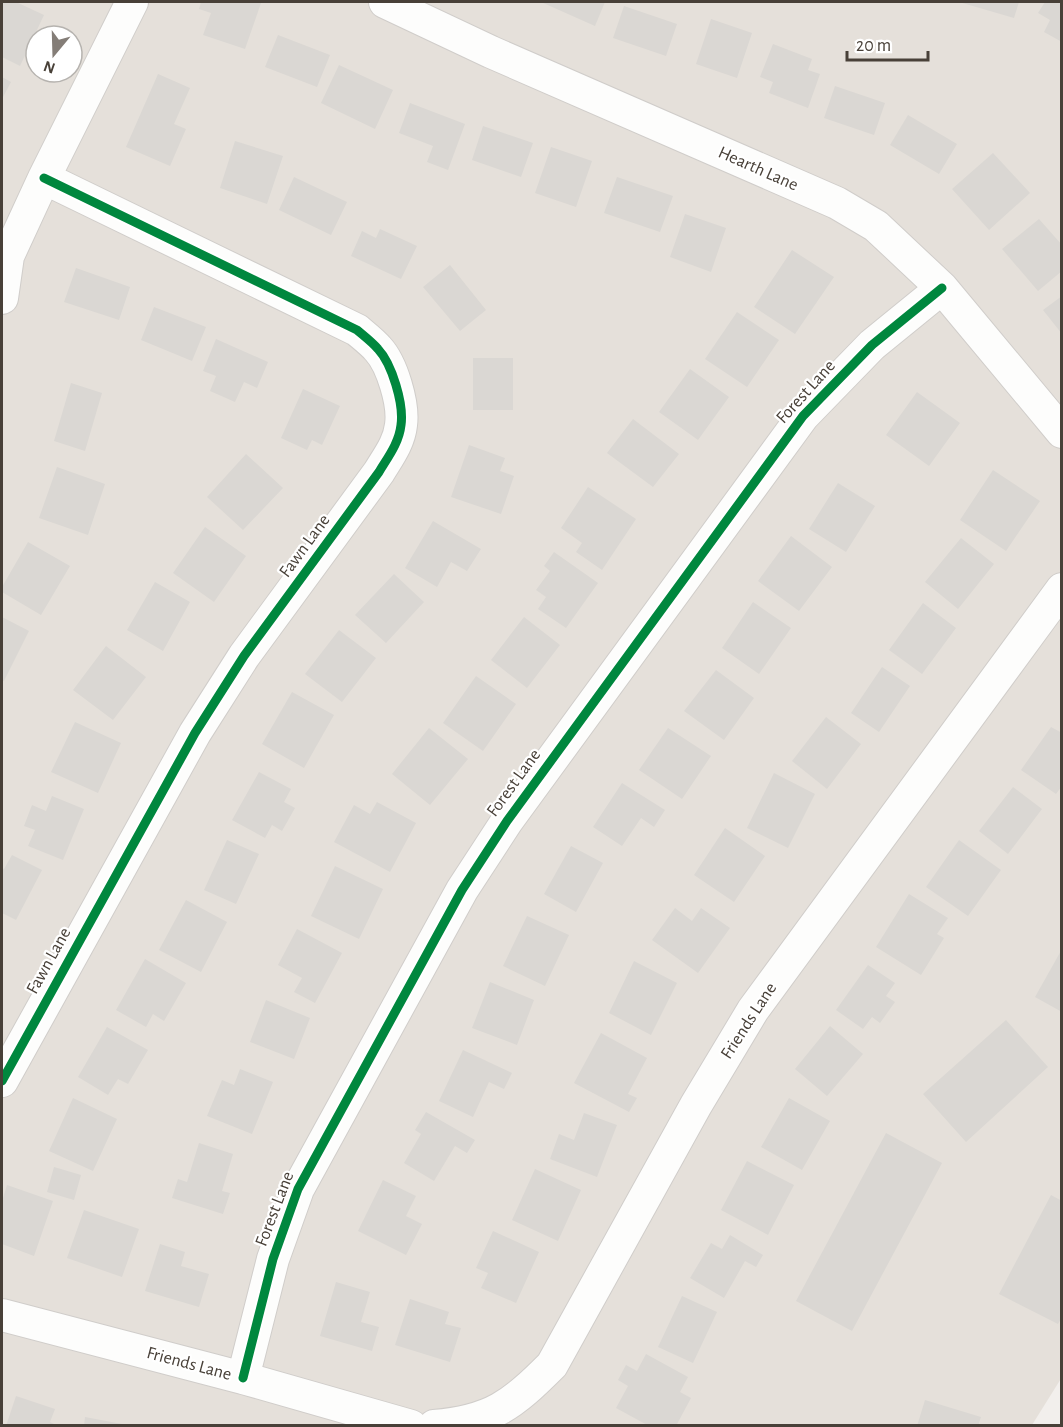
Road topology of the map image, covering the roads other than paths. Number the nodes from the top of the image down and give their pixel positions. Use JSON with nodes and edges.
{"nodes":[{"id":1,"x":132,"y":2,"type":"edge"},
{"id":2,"x":385,"y":2,"type":"edge"},
{"id":3,"x":44,"y":178,"type":"junction"},
{"id":4,"x":942,"y":288,"type":"junction"},
{"id":5,"x":2,"y":298,"type":"edge"},
{"id":6,"x":1062,"y":432,"type":"edge"},
{"id":7,"x":1062,"y":589,"type":"edge"},
{"id":8,"x":2,"y":1081,"type":"edge"},
{"id":9,"x":2,"y":1315,"type":"edge"},
{"id":10,"x":243,"y":1378,"type":"junction"},
{"id":11,"x":490,"y":1421,"type":"edge"},
{"id":12,"x":411,"y":1425,"type":"edge"},
{"id":13,"x":435,"y":1425,"type":"edge"}],
"edges":[{"from":1,"to":3,"type":"street"},
{"from":2,"to":4,"type":"street","name":"Hearth Lane"},
{"from":3,"to":5,"type":"street"},
{"from":3,"to":8,"type":"street","name":"Fawn Lane"},
{"from":4,"to":6,"type":"street","name":"Hearth Lane"},
{"from":4,"to":10,"type":"street","name":"Forest Lane"},
{"from":7,"to":11,"type":"street","name":"Friends Lane"},
{"from":9,"to":10,"type":"street","name":"Friends Lane"},
{"from":10,"to":12,"type":"street","name":"Friends Lane"},
{"from":11,"to":13,"type":"street","name":"Friends Lane"}]}
